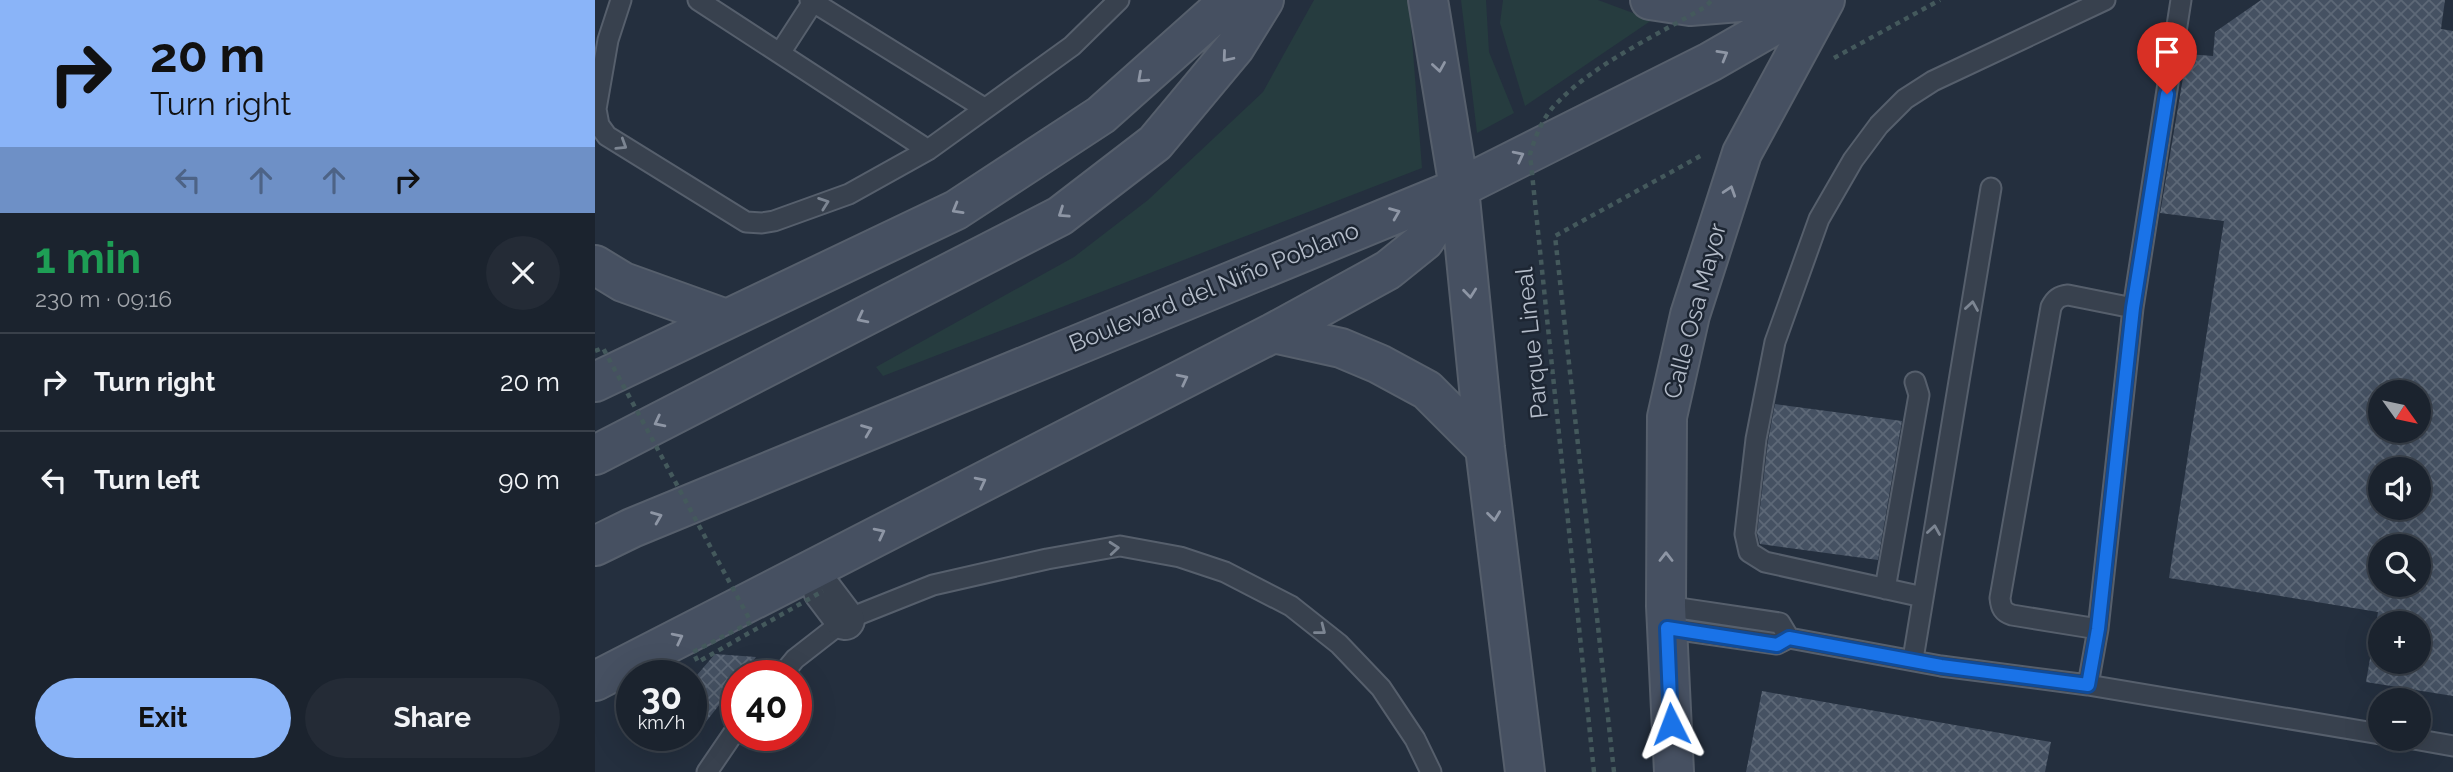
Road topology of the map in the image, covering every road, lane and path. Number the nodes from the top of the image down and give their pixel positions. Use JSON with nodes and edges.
{"nodes":[{"id":1,"x":621,"y":0,"type":"edge"},
{"id":2,"x":698,"y":0,"type":"edge"},
{"id":3,"x":1119,"y":0,"type":"edge"},
{"id":4,"x":1230,"y":0,"type":"edge"},
{"id":5,"x":1264,"y":0,"type":"edge"},
{"id":6,"x":1428,"y":0,"type":"edge"},
{"id":7,"x":1650,"y":0,"type":"edge"},
{"id":8,"x":1712,"y":0,"type":"edge"},
{"id":9,"x":1764,"y":0,"type":"edge"},
{"id":10,"x":1818,"y":0,"type":"edge"},
{"id":11,"x":1825,"y":0,"type":"edge"},
{"id":12,"x":1940,"y":0,"type":"edge"},
{"id":13,"x":2105,"y":0,"type":"edge"},
{"id":14,"x":2181,"y":0,"type":"edge"},
{"id":15,"x":812,"y":1,"type":"edge"},
{"id":16,"x":780,"y":53,"type":"junction"},
{"id":17,"x":1829,"y":60,"type":"dead end"},
{"id":18,"x":984,"y":108,"type":"junction"},
{"id":19,"x":928,"y":150,"type":"junction"},
{"id":20,"x":1706,"y":153,"type":"dead end"},
{"id":21,"x":1459,"y":188,"type":"junction"},
{"id":22,"x":1991,"y":188,"type":"dead end"},
{"id":23,"x":595,"y":265,"type":"edge"},
{"id":24,"x":2133,"y":308,"type":"junction"},
{"id":25,"x":726,"y":319,"type":"junction"},
{"id":26,"x":1273,"y":333,"type":"junction"},
{"id":27,"x":595,"y":351,"type":"edge"},
{"id":28,"x":595,"y":382,"type":"edge"},
{"id":29,"x":1915,"y":382,"type":"dead end"},
{"id":30,"x":1485,"y":448,"type":"junction"},
{"id":31,"x":595,"y":455,"type":"edge"},
{"id":32,"x":595,"y":546,"type":"edge"},
{"id":33,"x":1885,"y":589,"type":"junction"},
{"id":34,"x":1923,"y":597,"type":"junction"},
{"id":35,"x":834,"y":606,"type":"junction"},
{"id":36,"x":1666,"y":617,"type":"junction"},
{"id":37,"x":2098,"y":629,"type":"junction"},
{"id":38,"x":1913,"y":659,"type":"junction"},
{"id":39,"x":794,"y":660,"type":"edge"},
{"id":40,"x":595,"y":681,"type":"edge"},
{"id":41,"x":2088,"y":685,"type":"junction"},
{"id":42,"x":2368,"y":732,"type":"edge"},
{"id":43,"x":2431,"y":742,"type":"edge"},
{"id":44,"x":2453,"y":746,"type":"edge"},
{"id":45,"x":721,"y":751,"type":"edge"},
{"id":46,"x":1670,"y":764,"type":"edge"},
{"id":47,"x":1526,"y":766,"type":"edge"},
{"id":48,"x":707,"y":772,"type":"edge"},
{"id":49,"x":1431,"y":772,"type":"edge"},
{"id":50,"x":1594,"y":772,"type":"edge"},
{"id":51,"x":1614,"y":772,"type":"edge"}],
"edges":[{"from":1,"to":19,"type":"lane","one_way":true},
{"from":2,"to":16,"type":"lane"},
{"from":3,"to":18,"type":"lane"},
{"from":4,"to":25,"type":"main road","one_way":true},
{"from":5,"to":31,"type":"main road","one_way":true},
{"from":6,"to":21,"type":"main road","one_way":true},
{"from":7,"to":9,"type":"main road"},
{"from":8,"to":50,"type":"path","name":"Parque Lineal","bridge":true},
{"from":21,"to":10,"type":"main road","name":"Boulevard del Niño Poblano","one_way":true},
{"from":36,"to":11,"type":"main road","name":"Calle Osa Mayor","one_way":true},
{"from":12,"to":17,"type":"path"},
{"from":13,"to":33,"type":"lane"},
{"from":14,"to":24,"type":"lane"},
{"from":15,"to":16,"type":"lane"},
{"from":15,"to":18,"type":"lane"},
{"from":16,"to":19,"type":"lane"},
{"from":18,"to":19,"type":"lane"},
{"from":20,"to":51,"type":"path"},
{"from":21,"to":26,"type":"main road"},
{"from":21,"to":30,"type":"main road","one_way":true},
{"from":32,"to":21,"type":"main road","name":"Boulevard del Niño Poblano","one_way":true},
{"from":34,"to":22,"type":"lane","one_way":true},
{"from":23,"to":25,"type":"main road"},
{"from":24,"to":37,"type":"lane"},
{"from":24,"to":37,"type":"lane"},
{"from":25,"to":28,"type":"main road"},
{"from":26,"to":30,"type":"main road"},
{"from":40,"to":26,"type":"main road","one_way":true},
{"from":27,"to":35,"type":"path","bridge":true},
{"from":29,"to":33,"type":"lane"},
{"from":30,"to":47,"type":"main road","one_way":true},
{"from":33,"to":34,"type":"lane"},
{"from":34,"to":38,"type":"lane"},
{"from":35,"to":39,"type":"lane"},
{"from":35,"to":49,"type":"lane","one_way":true},
{"from":36,"to":38,"type":"lane"},
{"from":36,"to":46,"type":"main road","name":"Calle Osa Mayor"},
{"from":37,"to":41,"type":"lane"},
{"from":38,"to":41,"type":"lane"},
{"from":41,"to":42,"type":"lane"},
{"from":43,"to":44,"type":"lane"},
{"from":45,"to":48,"type":"lane"}]}
